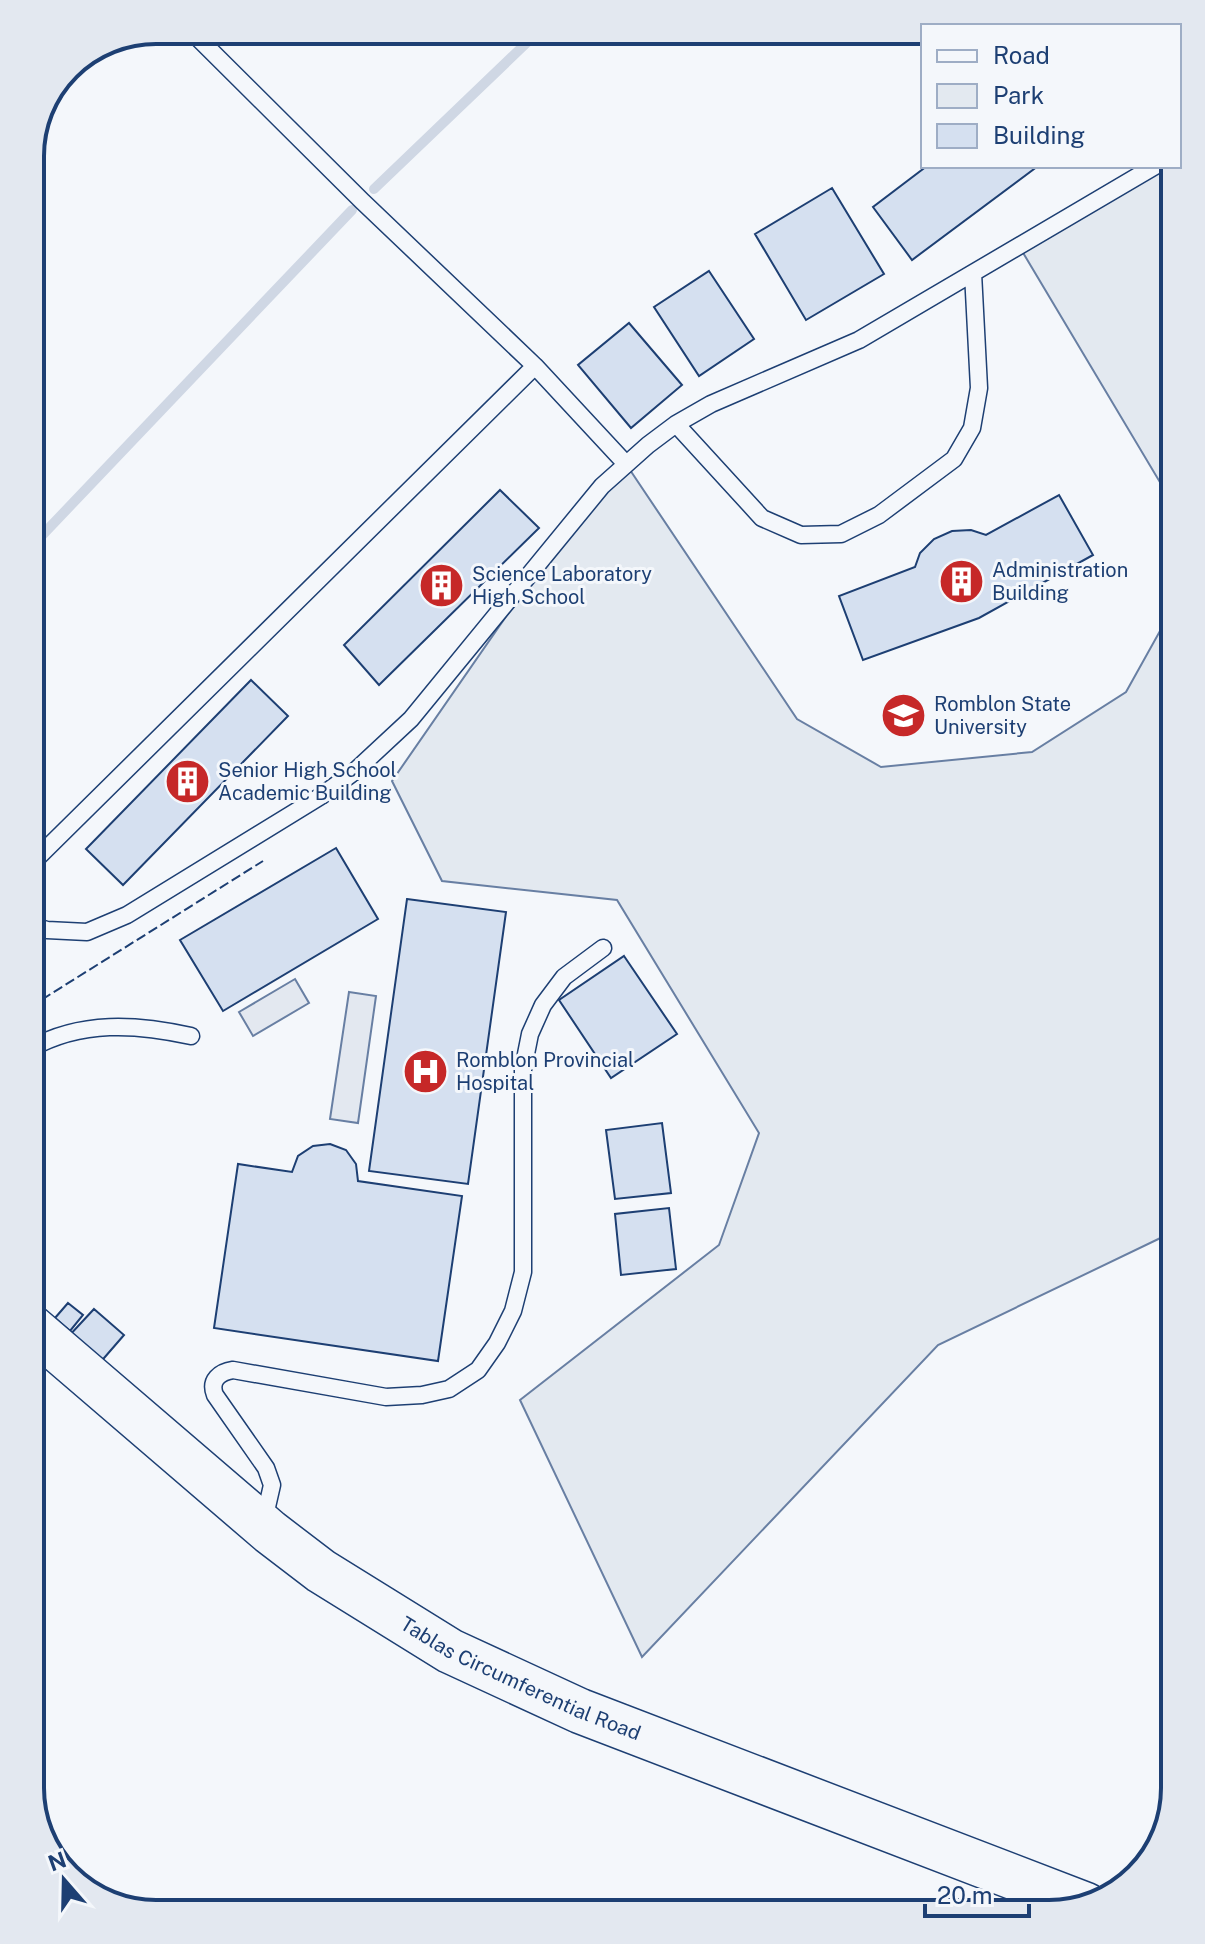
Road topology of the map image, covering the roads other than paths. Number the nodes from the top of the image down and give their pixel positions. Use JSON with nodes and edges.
{"nodes":[{"id":1,"x":204,"y":44,"type":"edge"},
{"id":2,"x":1152,"y":168,"type":"edge"},
{"id":3,"x":973,"y":273,"type":"junction"},
{"id":4,"x":535,"y":366,"type":"junction"},
{"id":5,"x":676,"y":424,"type":"junction"},
{"id":6,"x":626,"y":464,"type":"junction"},
{"id":7,"x":44,"y":851,"type":"edge"},
{"id":8,"x":44,"y":929,"type":"edge"},
{"id":9,"x":603,"y":948,"type":"dead end"},
{"id":10,"x":191,"y":1036,"type":"dead end"},
{"id":11,"x":44,"y":1043,"type":"edge"},
{"id":12,"x":44,"y":1338,"type":"edge"},
{"id":13,"x":262,"y":1525,"type":"junction"},
{"id":14,"x":1068,"y":1898,"type":"edge"}],
"edges":[{"from":1,"to":4,"type":"lane"},
{"from":2,"to":3,"type":"lane"},
{"from":3,"to":5,"type":"lane"},
{"from":3,"to":5,"type":"lane"},
{"from":4,"to":6,"type":"lane"},
{"from":4,"to":7,"type":"lane"},
{"from":5,"to":6,"type":"lane"},
{"from":6,"to":8,"type":"lane"},
{"from":9,"to":13,"type":"lane"},
{"from":10,"to":11,"type":"lane"},
{"from":12,"to":13,"type":"main road","name":"Tablas Circumferential Road"},
{"from":13,"to":14,"type":"main road","name":"Tablas Circumferential Road"}]}
